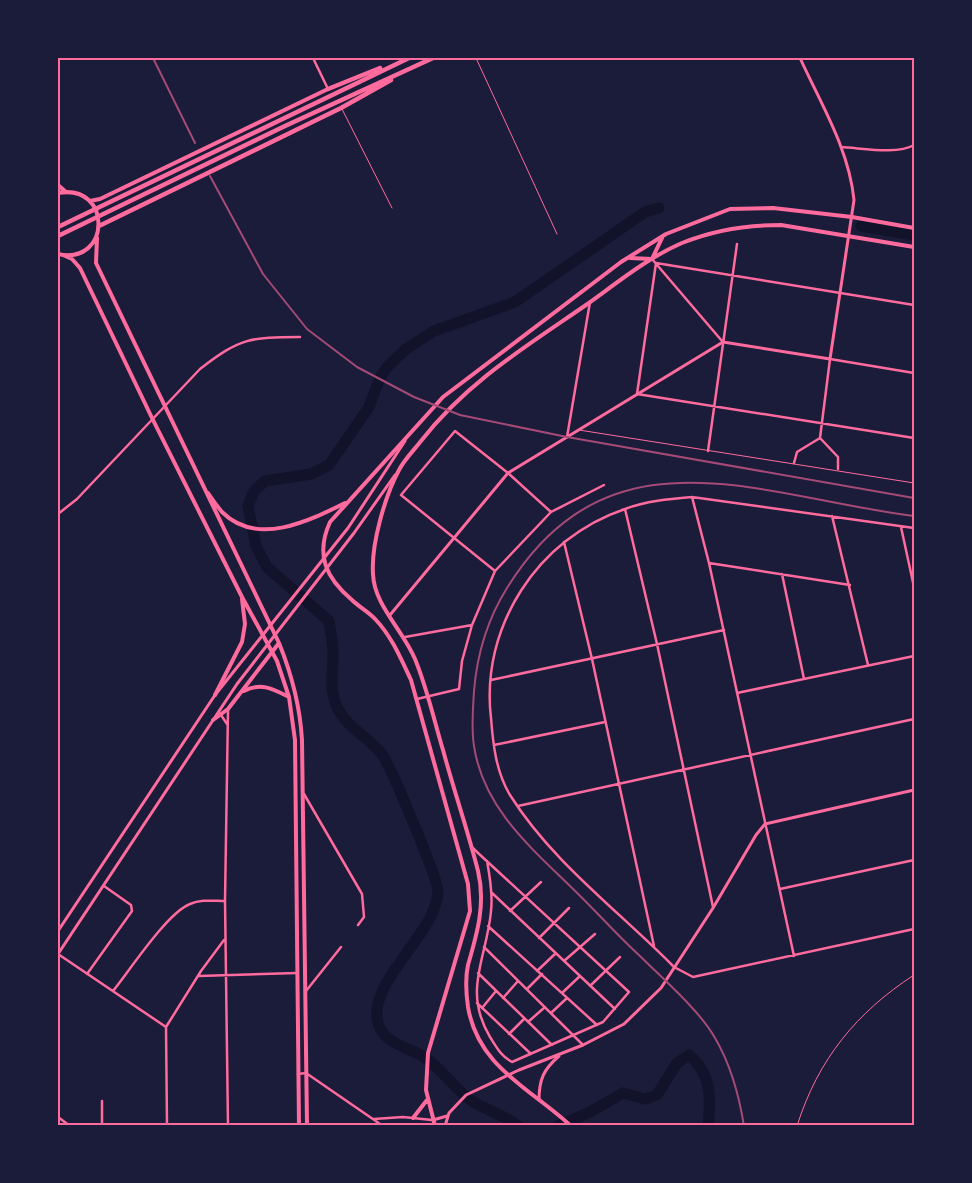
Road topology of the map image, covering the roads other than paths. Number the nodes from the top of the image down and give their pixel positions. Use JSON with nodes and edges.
{"nodes":[{"id":1,"x":313,"y":58,"type":"edge"},
{"id":2,"x":409,"y":58,"type":"edge"},
{"id":3,"x":433,"y":58,"type":"edge"},
{"id":4,"x":476,"y":58,"type":"edge"},
{"id":5,"x":800,"y":58,"type":"edge"},
{"id":6,"x":398,"y":63,"type":"junction"},
{"id":7,"x":402,"y":72,"type":"junction"},
{"id":8,"x":328,"y":89,"type":"junction"},
{"id":9,"x":342,"y":108,"type":"junction"},
{"id":10,"x":914,"y":145,"type":"edge"},
{"id":11,"x":841,"y":147,"type":"junction"},
{"id":12,"x":58,"y":185,"type":"edge"},
{"id":13,"x":66,"y":192,"type":"junction"},
{"id":14,"x":58,"y":193,"type":"edge"},
{"id":15,"x":90,"y":201,"type":"junction"},
{"id":16,"x":392,"y":208,"type":"dead end"},
{"id":17,"x":852,"y":217,"type":"junction"},
{"id":18,"x":99,"y":226,"type":"junction"},
{"id":19,"x":58,"y":227,"type":"edge"},
{"id":20,"x":914,"y":228,"type":"edge"},
{"id":21,"x":557,"y":234,"type":"dead end"},
{"id":22,"x":666,"y":234,"type":"junction"},
{"id":23,"x":58,"y":236,"type":"edge"},
{"id":24,"x":849,"y":236,"type":"junction"},
{"id":25,"x":97,"y":238,"type":"junction"},
{"id":26,"x":738,"y":244,"type":"dead end"},
{"id":27,"x":914,"y":247,"type":"edge"},
{"id":28,"x":58,"y":254,"type":"edge"},
{"id":29,"x":64,"y":255,"type":"junction"},
{"id":30,"x":652,"y":258,"type":"junction"},
{"id":31,"x":626,"y":259,"type":"junction"},
{"id":32,"x":656,"y":263,"type":"junction"},
{"id":33,"x":733,"y":277,"type":"junction"},
{"id":34,"x":840,"y":294,"type":"junction"},
{"id":35,"x":590,"y":302,"type":"junction"},
{"id":36,"x":914,"y":305,"type":"edge"},
{"id":37,"x":300,"y":337,"type":"dead end"},
{"id":38,"x":723,"y":342,"type":"junction"},
{"id":39,"x":830,"y":359,"type":"junction"},
{"id":40,"x":914,"y":373,"type":"edge"},
{"id":41,"x":637,"y":394,"type":"junction"},
{"id":42,"x":713,"y":405,"type":"junction"},
{"id":43,"x":164,"y":406,"type":"junction"},
{"id":44,"x":152,"y":418,"type":"junction"},
{"id":45,"x":822,"y":422,"type":"junction"},
{"id":46,"x":568,"y":429,"type":"junction"},
{"id":47,"x":579,"y":430,"type":"junction"},
{"id":48,"x":408,"y":436,"type":"junction"},
{"id":49,"x":567,"y":437,"type":"junction"},
{"id":50,"x":820,"y":438,"type":"junction"},
{"id":51,"x":914,"y":438,"type":"edge"},
{"id":52,"x":708,"y":451,"type":"junction"},
{"id":53,"x":794,"y":463,"type":"junction"},
{"id":54,"x":399,"y":469,"type":"junction"},
{"id":55,"x":838,"y":469,"type":"junction"},
{"id":56,"x":508,"y":473,"type":"junction"},
{"id":57,"x":914,"y":483,"type":"edge"},
{"id":58,"x":604,"y":485,"type":"dead end"},
{"id":59,"x":203,"y":487,"type":"junction"},
{"id":60,"x":692,"y":497,"type":"junction"},
{"id":61,"x":347,"y":502,"type":"junction"},
{"id":62,"x":625,"y":509,"type":"junction"},
{"id":63,"x":552,"y":512,"type":"junction"},
{"id":64,"x":58,"y":514,"type":"edge"},
{"id":65,"x":832,"y":516,"type":"junction"},
{"id":66,"x":901,"y":527,"type":"junction"},
{"id":67,"x":914,"y":528,"type":"edge"},
{"id":68,"x":453,"y":538,"type":"junction"},
{"id":69,"x":564,"y":542,"type":"junction"},
{"id":70,"x":709,"y":563,"type":"junction"},
{"id":71,"x":495,"y":571,"type":"junction"},
{"id":72,"x":782,"y":574,"type":"junction"},
{"id":73,"x":850,"y":585,"type":"junction"},
{"id":74,"x":914,"y":587,"type":"edge"},
{"id":75,"x":242,"y":597,"type":"junction"},
{"id":76,"x":390,"y":615,"type":"junction"},
{"id":77,"x":472,"y":625,"type":"junction"},
{"id":78,"x":724,"y":630,"type":"junction"},
{"id":79,"x":405,"y":637,"type":"junction"},
{"id":80,"x":279,"y":643,"type":"junction"},
{"id":81,"x":657,"y":644,"type":"junction"},
{"id":82,"x":273,"y":652,"type":"junction"},
{"id":83,"x":914,"y":656,"type":"edge"},
{"id":84,"x":592,"y":659,"type":"junction"},
{"id":85,"x":868,"y":665,"type":"junction"},
{"id":86,"x":804,"y":679,"type":"junction"},
{"id":87,"x":490,"y":680,"type":"junction"},
{"id":88,"x":242,"y":692,"type":"junction"},
{"id":89,"x":737,"y":693,"type":"junction"},
{"id":90,"x":216,"y":695,"type":"junction"},
{"id":91,"x":427,"y":696,"type":"junction"},
{"id":92,"x":289,"y":697,"type":"junction"},
{"id":93,"x":417,"y":699,"type":"junction"},
{"id":94,"x":228,"y":709,"type":"junction"},
{"id":95,"x":221,"y":714,"type":"junction"},
{"id":96,"x":914,"y":719,"type":"edge"},
{"id":97,"x":213,"y":720,"type":"junction"},
{"id":98,"x":605,"y":722,"type":"junction"},
{"id":99,"x":228,"y":725,"type":"junction"},
{"id":100,"x":493,"y":745,"type":"junction"},
{"id":101,"x":751,"y":755,"type":"junction"},
{"id":102,"x":684,"y":770,"type":"junction"},
{"id":103,"x":618,"y":784,"type":"junction"},
{"id":104,"x":914,"y":790,"type":"edge"},
{"id":105,"x":303,"y":793,"type":"junction"},
{"id":106,"x":518,"y":806,"type":"junction"},
{"id":107,"x":765,"y":824,"type":"junction"},
{"id":108,"x":470,"y":846,"type":"junction"},
{"id":109,"x":914,"y":860,"type":"edge"},
{"id":110,"x":487,"y":861,"type":"junction"},
{"id":111,"x":541,"y":882,"type":"dead end"},
{"id":112,"x":104,"y":886,"type":"junction"},
{"id":113,"x":780,"y":889,"type":"junction"},
{"id":114,"x":490,"y":892,"type":"junction"},
{"id":115,"x":526,"y":897,"type":"junction"},
{"id":116,"x":225,"y":901,"type":"junction"},
{"id":117,"x":569,"y":908,"type":"dead end"},
{"id":118,"x":713,"y":908,"type":"junction"},
{"id":119,"x":510,"y":911,"type":"junction"},
{"id":120,"x":553,"y":922,"type":"junction"},
{"id":121,"x":358,"y":925,"type":"dead end"},
{"id":122,"x":488,"y":926,"type":"junction"},
{"id":123,"x":914,"y":929,"type":"edge"},
{"id":124,"x":58,"y":931,"type":"edge"},
{"id":125,"x":594,"y":934,"type":"dead end"},
{"id":126,"x":539,"y":938,"type":"junction"},
{"id":127,"x":225,"y":939,"type":"junction"},
{"id":128,"x":580,"y":946,"type":"junction"},
{"id":129,"x":341,"y":947,"type":"dead end"},
{"id":130,"x":484,"y":947,"type":"junction"},
{"id":131,"x":654,"y":947,"type":"junction"},
{"id":132,"x":556,"y":953,"type":"junction"},
{"id":133,"x":58,"y":954,"type":"edge"},
{"id":134,"x":794,"y":956,"type":"junction"},
{"id":135,"x":620,"y":957,"type":"dead end"},
{"id":136,"x":564,"y":961,"type":"junction"},
{"id":137,"x":674,"y":967,"type":"junction"},
{"id":138,"x":606,"y":970,"type":"junction"},
{"id":139,"x":538,"y":971,"type":"junction"},
{"id":140,"x":297,"y":973,"type":"junction"},
{"id":141,"x":478,"y":973,"type":"junction"},
{"id":142,"x":88,"y":974,"type":"junction"},
{"id":143,"x":225,"y":974,"type":"junction"},
{"id":144,"x":542,"y":974,"type":"junction"},
{"id":145,"x":914,"y":975,"type":"edge"},
{"id":146,"x":198,"y":976,"type":"junction"},
{"id":147,"x":580,"y":976,"type":"junction"},
{"id":148,"x":518,"y":981,"type":"junction"},
{"id":149,"x":590,"y":986,"type":"junction"},
{"id":150,"x":527,"y":989,"type":"junction"},
{"id":151,"x":113,"y":991,"type":"junction"},
{"id":152,"x":496,"y":991,"type":"junction"},
{"id":153,"x":305,"y":992,"type":"junction"},
{"id":154,"x":562,"y":993,"type":"junction"},
{"id":155,"x":503,"y":998,"type":"junction"},
{"id":156,"x":567,"y":998,"type":"junction"},
{"id":157,"x":476,"y":1003,"type":"junction"},
{"id":158,"x":545,"y":1007,"type":"junction"},
{"id":159,"x":482,"y":1008,"type":"junction"},
{"id":160,"x":615,"y":1009,"type":"junction"},
{"id":161,"x":551,"y":1013,"type":"junction"},
{"id":162,"x":525,"y":1019,"type":"junction"},
{"id":163,"x":528,"y":1022,"type":"junction"},
{"id":164,"x":597,"y":1025,"type":"junction"},
{"id":165,"x":166,"y":1028,"type":"junction"},
{"id":166,"x":510,"y":1034,"type":"junction"},
{"id":167,"x":574,"y":1035,"type":"junction"},
{"id":168,"x":552,"y":1045,"type":"junction"},
{"id":169,"x":583,"y":1045,"type":"junction"},
{"id":170,"x":562,"y":1053,"type":"junction"},
{"id":171,"x":531,"y":1054,"type":"junction"},
{"id":172,"x":298,"y":1074,"type":"junction"},
{"id":173,"x":306,"y":1074,"type":"junction"},
{"id":174,"x":508,"y":1076,"type":"junction"},
{"id":175,"x":427,"y":1100,"type":"junction"},
{"id":176,"x":540,"y":1100,"type":"junction"},
{"id":177,"x":102,"y":1101,"type":"dead end"},
{"id":178,"x":448,"y":1114,"type":"junction"},
{"id":179,"x":58,"y":1118,"type":"edge"},
{"id":180,"x":413,"y":1118,"type":"junction"},
{"id":181,"x":372,"y":1119,"type":"junction"},
{"id":182,"x":432,"y":1120,"type":"junction"},
{"id":183,"x":70,"y":1126,"type":"edge"},
{"id":184,"x":102,"y":1126,"type":"edge"},
{"id":185,"x":167,"y":1126,"type":"edge"},
{"id":186,"x":228,"y":1126,"type":"edge"},
{"id":187,"x":299,"y":1126,"type":"edge"},
{"id":188,"x":307,"y":1126,"type":"edge"},
{"id":189,"x":372,"y":1126,"type":"edge"},
{"id":190,"x":383,"y":1126,"type":"edge"},
{"id":191,"x":434,"y":1126,"type":"edge"},
{"id":192,"x":445,"y":1126,"type":"edge"},
{"id":193,"x":571,"y":1126,"type":"edge"},
{"id":194,"x":797,"y":1126,"type":"edge"}],
"edges":[{"from":1,"to":8,"type":"street"},
{"from":2,"to":6,"type":"highway"},
{"from":3,"to":7,"type":"highway"},
{"from":4,"to":21,"type":"lane"},
{"from":5,"to":11,"type":"street"},
{"from":6,"to":8,"type":"highway"},
{"from":6,"to":19,"type":"highway"},
{"from":7,"to":9,"type":"highway"},
{"from":7,"to":23,"type":"highway"},
{"from":8,"to":15,"type":"main road"},
{"from":9,"to":16,"type":"lane"},
{"from":9,"to":18,"type":"highway"},
{"from":10,"to":11,"type":"street"},
{"from":11,"to":17,"type":"street"},
{"from":12,"to":13,"type":"main road"},
{"from":13,"to":14,"type":"main road"},
{"from":13,"to":15,"type":"main road"},
{"from":15,"to":18,"type":"main road"},
{"from":17,"to":20,"type":"main road"},
{"from":17,"to":22,"type":"main road"},
{"from":17,"to":24,"type":"street"},
{"from":18,"to":25,"type":"main road"},
{"from":22,"to":30,"type":"main road"},
{"from":22,"to":31,"type":"main road"},
{"from":24,"to":27,"type":"main road"},
{"from":24,"to":30,"type":"main road"},
{"from":24,"to":34,"type":"street"},
{"from":25,"to":29,"type":"main road"},
{"from":25,"to":43,"type":"main road"},
{"from":26,"to":33,"type":"street"},
{"from":28,"to":29,"type":"main road"},
{"from":29,"to":44,"type":"main road"},
{"from":30,"to":31,"type":"main road"},
{"from":30,"to":32,"type":"street"},
{"from":30,"to":35,"type":"main road"},
{"from":31,"to":48,"type":"main road"},
{"from":32,"to":33,"type":"street"},
{"from":32,"to":38,"type":"street"},
{"from":32,"to":41,"type":"street"},
{"from":33,"to":34,"type":"street"},
{"from":33,"to":38,"type":"street"},
{"from":34,"to":36,"type":"street"},
{"from":34,"to":39,"type":"street"},
{"from":35,"to":46,"type":"street"},
{"from":35,"to":54,"type":"main road"},
{"from":37,"to":43,"type":"street"},
{"from":38,"to":39,"type":"street"},
{"from":38,"to":41,"type":"street"},
{"from":38,"to":42,"type":"street"},
{"from":39,"to":40,"type":"street"},
{"from":39,"to":45,"type":"street"},
{"from":41,"to":42,"type":"street"},
{"from":41,"to":47,"type":"street"},
{"from":42,"to":45,"type":"street"},
{"from":42,"to":52,"type":"street"},
{"from":43,"to":44,"type":"street"},
{"from":43,"to":59,"type":"main road"},
{"from":44,"to":64,"type":"street"},
{"from":44,"to":75,"type":"main road"},
{"from":45,"to":50,"type":"street"},
{"from":45,"to":51,"type":"street"},
{"from":46,"to":47,"type":"lane"},
{"from":46,"to":49,"type":"street"},
{"from":47,"to":49,"type":"street"},
{"from":47,"to":52,"type":"lane"},
{"from":48,"to":61,"type":"main road"},
{"from":48,"to":90,"type":"street"},
{"from":49,"to":56,"type":"street"},
{"from":50,"to":53,"type":"street"},
{"from":50,"to":55,"type":"street"},
{"from":52,"to":53,"type":"lane"},
{"from":53,"to":55,"type":"lane"},
{"from":54,"to":76,"type":"main road"},
{"from":54,"to":97,"type":"street"},
{"from":55,"to":57,"type":"lane"},
{"from":56,"to":63,"type":"street"},
{"from":56,"to":68,"type":"street"},
{"from":56,"to":68,"type":"street"},
{"from":58,"to":63,"type":"street"},
{"from":59,"to":61,"type":"main road"},
{"from":59,"to":80,"type":"main road"},
{"from":60,"to":62,"type":"street"},
{"from":60,"to":65,"type":"street"},
{"from":60,"to":70,"type":"street"},
{"from":61,"to":93,"type":"main road"},
{"from":62,"to":69,"type":"street"},
{"from":62,"to":81,"type":"street"},
{"from":63,"to":71,"type":"street"},
{"from":65,"to":66,"type":"street"},
{"from":65,"to":73,"type":"street"},
{"from":66,"to":67,"type":"street"},
{"from":66,"to":74,"type":"street"},
{"from":68,"to":71,"type":"street"},
{"from":68,"to":76,"type":"street"},
{"from":69,"to":84,"type":"street"},
{"from":69,"to":87,"type":"street"},
{"from":70,"to":72,"type":"street"},
{"from":70,"to":78,"type":"street"},
{"from":71,"to":77,"type":"street"},
{"from":72,"to":73,"type":"street"},
{"from":72,"to":86,"type":"street"},
{"from":73,"to":85,"type":"street"},
{"from":75,"to":82,"type":"main road"},
{"from":75,"to":90,"type":"main road"},
{"from":76,"to":79,"type":"main road"},
{"from":77,"to":79,"type":"street"},
{"from":77,"to":91,"type":"street"},
{"from":78,"to":81,"type":"street"},
{"from":78,"to":89,"type":"street"},
{"from":79,"to":91,"type":"main road"},
{"from":80,"to":82,"type":"main road"},
{"from":80,"to":105,"type":"main road"},
{"from":81,"to":84,"type":"street"},
{"from":81,"to":102,"type":"street"},
{"from":82,"to":88,"type":"main road"},
{"from":82,"to":92,"type":"main road"},
{"from":83,"to":85,"type":"street"},
{"from":84,"to":87,"type":"street"},
{"from":84,"to":98,"type":"street"},
{"from":85,"to":86,"type":"street"},
{"from":86,"to":89,"type":"street"},
{"from":87,"to":100,"type":"street"},
{"from":88,"to":92,"type":"main road"},
{"from":88,"to":94,"type":"main road"},
{"from":89,"to":101,"type":"street"},
{"from":90,"to":124,"type":"street"},
{"from":91,"to":93,"type":"street"},
{"from":91,"to":108,"type":"main road"},
{"from":92,"to":140,"type":"main road"},
{"from":93,"to":175,"type":"main road"},
{"from":94,"to":95,"type":"main road"},
{"from":94,"to":99,"type":"street"},
{"from":95,"to":97,"type":"main road"},
{"from":95,"to":99,"type":"street"},
{"from":96,"to":101,"type":"street"},
{"from":97,"to":112,"type":"street"},
{"from":98,"to":100,"type":"street"},
{"from":98,"to":103,"type":"street"},
{"from":99,"to":116,"type":"street"},
{"from":100,"to":106,"type":"street"},
{"from":101,"to":102,"type":"street"},
{"from":101,"to":107,"type":"street"},
{"from":102,"to":103,"type":"street"},
{"from":102,"to":118,"type":"street"},
{"from":103,"to":106,"type":"street"},
{"from":103,"to":131,"type":"street"},
{"from":104,"to":107,"type":"street"},
{"from":105,"to":121,"type":"street"},
{"from":105,"to":153,"type":"main road"},
{"from":106,"to":131,"type":"street"},
{"from":107,"to":113,"type":"street"},
{"from":107,"to":118,"type":"street"},
{"from":108,"to":110,"type":"street"},
{"from":108,"to":174,"type":"main road"},
{"from":109,"to":113,"type":"street"},
{"from":110,"to":114,"type":"street"},
{"from":110,"to":115,"type":"street"},
{"from":111,"to":115,"type":"street"},
{"from":112,"to":133,"type":"street"},
{"from":112,"to":142,"type":"street"},
{"from":113,"to":134,"type":"street"},
{"from":114,"to":119,"type":"street"},
{"from":114,"to":122,"type":"street"},
{"from":115,"to":119,"type":"street"},
{"from":115,"to":120,"type":"street"},
{"from":116,"to":127,"type":"street"},
{"from":116,"to":151,"type":"street"},
{"from":117,"to":120,"type":"street"},
{"from":118,"to":137,"type":"street"},
{"from":119,"to":126,"type":"street"},
{"from":120,"to":126,"type":"street"},
{"from":120,"to":128,"type":"street"},
{"from":122,"to":130,"type":"street"},
{"from":122,"to":139,"type":"street"},
{"from":123,"to":134,"type":"street"},
{"from":125,"to":128,"type":"street"},
{"from":126,"to":132,"type":"street"},
{"from":127,"to":143,"type":"street"},
{"from":127,"to":146,"type":"street"},
{"from":128,"to":136,"type":"street"},
{"from":128,"to":138,"type":"street"},
{"from":129,"to":153,"type":"street"},
{"from":130,"to":141,"type":"street"},
{"from":130,"to":148,"type":"street"},
{"from":131,"to":137,"type":"street"},
{"from":132,"to":136,"type":"street"},
{"from":132,"to":139,"type":"street"},
{"from":133,"to":142,"type":"street"},
{"from":134,"to":137,"type":"street"},
{"from":135,"to":138,"type":"street"},
{"from":136,"to":147,"type":"street"},
{"from":137,"to":169,"type":"street"},
{"from":138,"to":149,"type":"street"},
{"from":138,"to":160,"type":"street"},
{"from":139,"to":144,"type":"street"},
{"from":140,"to":143,"type":"street"},
{"from":140,"to":172,"type":"main road"},
{"from":141,"to":152,"type":"street"},
{"from":141,"to":157,"type":"street"},
{"from":142,"to":151,"type":"street"},
{"from":143,"to":146,"type":"street"},
{"from":143,"to":186,"type":"street"},
{"from":144,"to":150,"type":"street"},
{"from":144,"to":154,"type":"street"},
{"from":145,"to":194,"type":"lane"},
{"from":146,"to":165,"type":"street"},
{"from":147,"to":149,"type":"street"},
{"from":147,"to":154,"type":"street"},
{"from":148,"to":150,"type":"street"},
{"from":148,"to":155,"type":"street"},
{"from":149,"to":160,"type":"street"},
{"from":150,"to":158,"type":"street"},
{"from":151,"to":165,"type":"street"},
{"from":152,"to":155,"type":"street"},
{"from":152,"to":159,"type":"street"},
{"from":153,"to":173,"type":"main road"},
{"from":154,"to":156,"type":"street"},
{"from":155,"to":162,"type":"street"},
{"from":156,"to":161,"type":"street"},
{"from":156,"to":164,"type":"street"},
{"from":157,"to":159,"type":"street"},
{"from":157,"to":171,"type":"street"},
{"from":158,"to":161,"type":"street"},
{"from":158,"to":163,"type":"street"},
{"from":159,"to":166,"type":"street"},
{"from":160,"to":164,"type":"street"},
{"from":161,"to":167,"type":"street"},
{"from":162,"to":163,"type":"street"},
{"from":162,"to":166,"type":"street"},
{"from":163,"to":168,"type":"street"},
{"from":164,"to":167,"type":"street"},
{"from":165,"to":185,"type":"street"},
{"from":166,"to":171,"type":"street"},
{"from":167,"to":168,"type":"street"},
{"from":167,"to":169,"type":"street"},
{"from":168,"to":171,"type":"street"},
{"from":169,"to":170,"type":"street"},
{"from":170,"to":174,"type":"street"},
{"from":170,"to":176,"type":"street"},
{"from":172,"to":173,"type":"street"},
{"from":172,"to":187,"type":"main road"},
{"from":173,"to":181,"type":"street"},
{"from":173,"to":188,"type":"main road"},
{"from":174,"to":176,"type":"main road"},
{"from":174,"to":178,"type":"street"},
{"from":175,"to":180,"type":"main road"},
{"from":175,"to":182,"type":"main road"},
{"from":176,"to":193,"type":"main road"},
{"from":177,"to":184,"type":"street"},
{"from":178,"to":182,"type":"street"},
{"from":178,"to":192,"type":"street"},
{"from":179,"to":183,"type":"street"},
{"from":180,"to":181,"type":"street"},
{"from":180,"to":182,"type":"street"},
{"from":181,"to":189,"type":"street"},
{"from":181,"to":190,"type":"street"},
{"from":182,"to":191,"type":"main road"}]}
